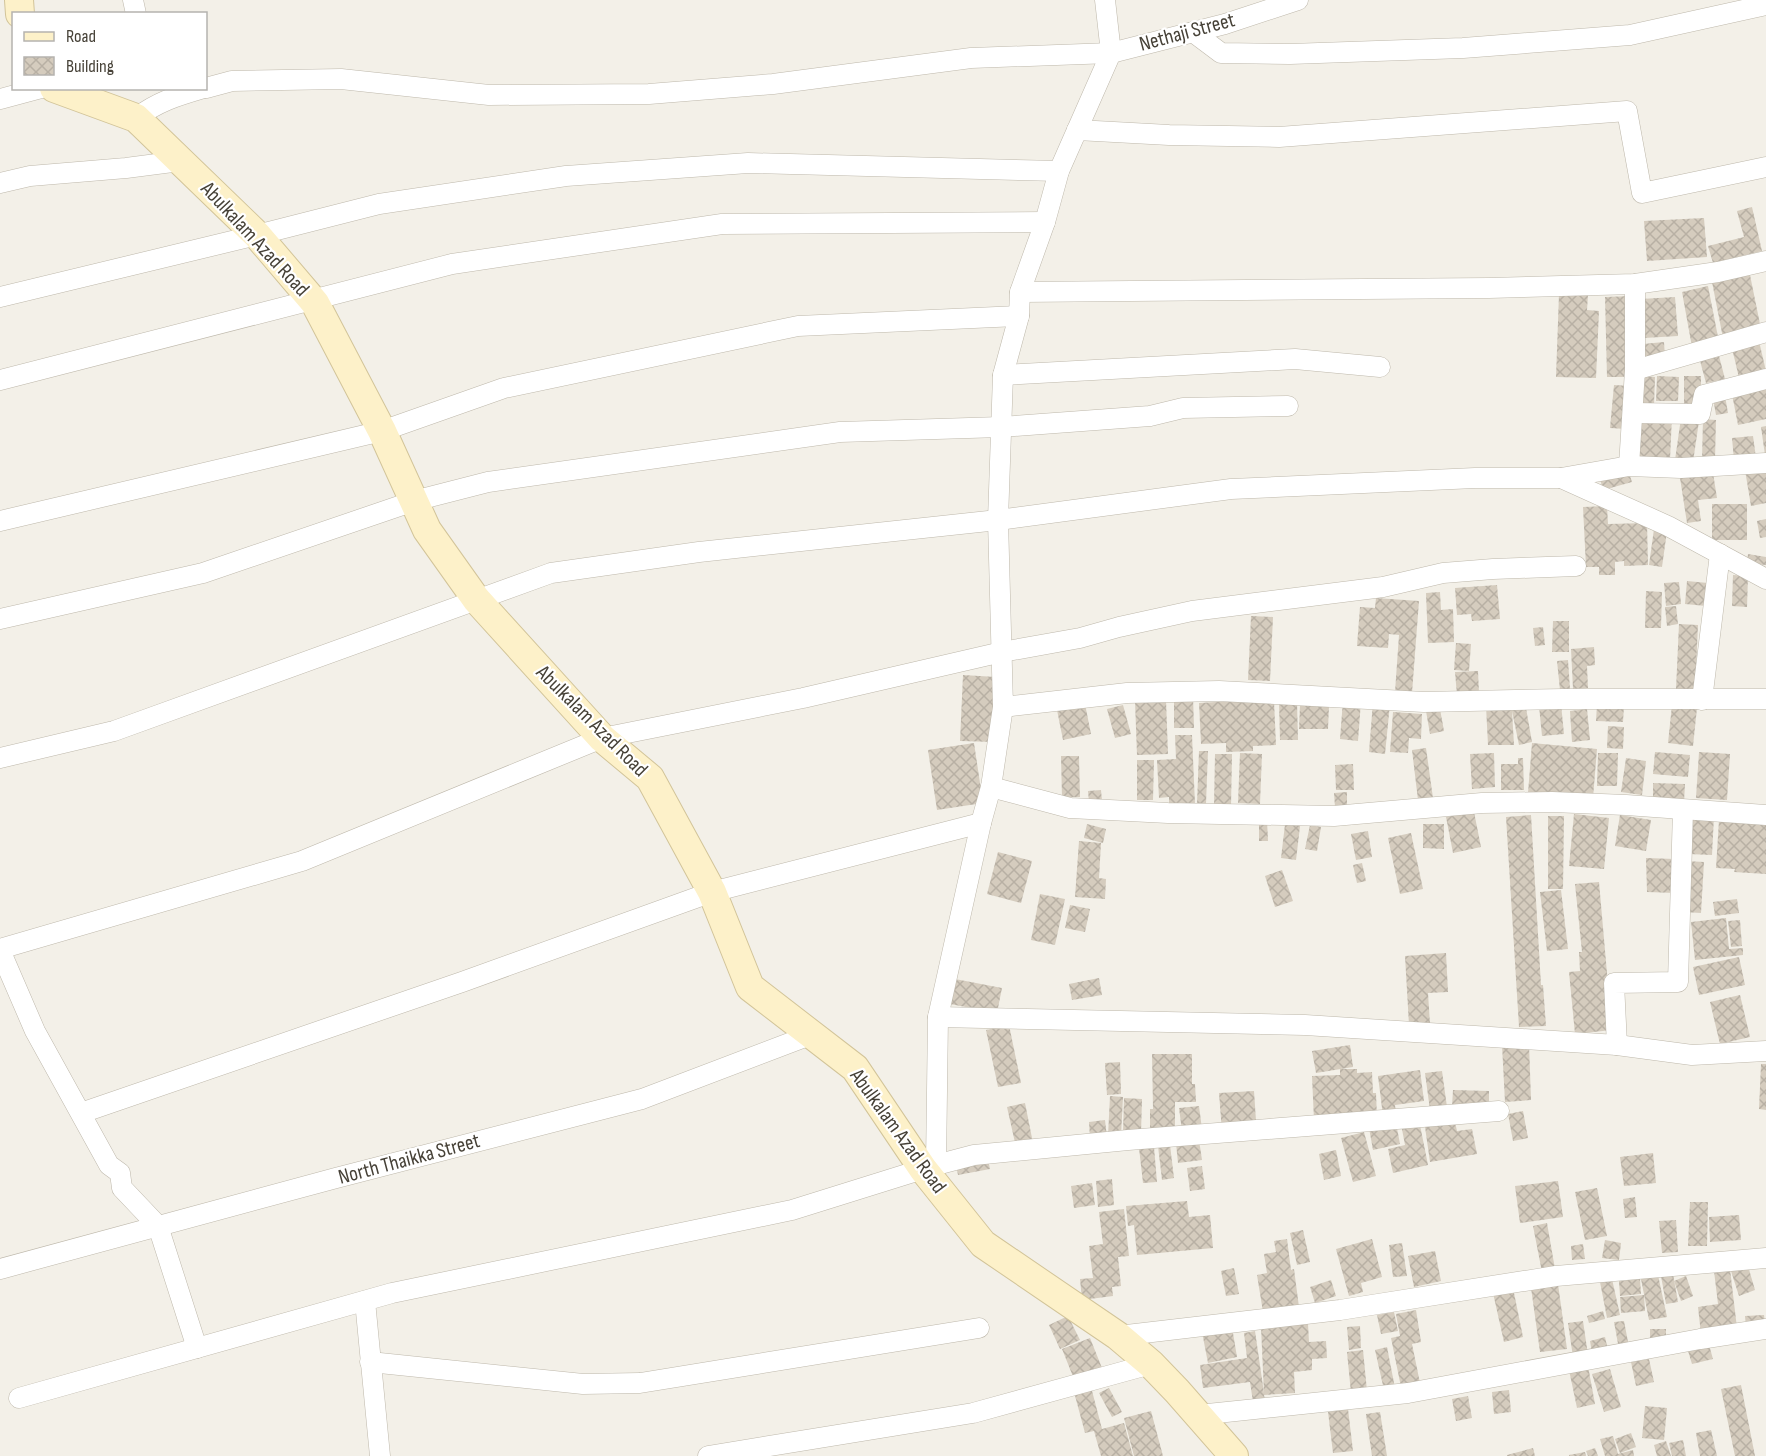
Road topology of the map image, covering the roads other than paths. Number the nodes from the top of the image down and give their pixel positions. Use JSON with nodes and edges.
{"nodes":[{"id":1,"x":1105,"y":0,"type":"edge"},
{"id":2,"x":1298,"y":0,"type":"edge"},
{"id":3,"x":1766,"y":5,"type":"edge"},
{"id":4,"x":1193,"y":32,"type":"junction"},
{"id":5,"x":1111,"y":53,"type":"junction"},
{"id":6,"x":207,"y":87,"type":"edge"},
{"id":7,"x":34,"y":90,"type":"edge"},
{"id":8,"x":66,"y":90,"type":"edge"},
{"id":9,"x":198,"y":90,"type":"edge"},
{"id":10,"x":0,"y":99,"type":"edge"},
{"id":11,"x":146,"y":104,"type":"edge"},
{"id":12,"x":1077,"y":130,"type":"junction"},
{"id":13,"x":180,"y":161,"type":"junction"},
{"id":14,"x":1766,"y":167,"type":"edge"},
{"id":15,"x":1059,"y":171,"type":"junction"},
{"id":16,"x":0,"y":183,"type":"edge"},
{"id":17,"x":1045,"y":222,"type":"junction"},
{"id":18,"x":257,"y":236,"type":"junction"},
{"id":19,"x":1766,"y":261,"type":"edge"},
{"id":20,"x":1635,"y":284,"type":"junction"},
{"id":21,"x":1020,"y":292,"type":"junction"},
{"id":22,"x":0,"y":297,"type":"edge"},
{"id":23,"x":312,"y":300,"type":"junction"},
{"id":24,"x":1019,"y":316,"type":"junction"},
{"id":25,"x":1766,"y":332,"type":"edge"},
{"id":26,"x":1380,"y":367,"type":"dead end"},
{"id":27,"x":1635,"y":370,"type":"junction"},
{"id":28,"x":1003,"y":375,"type":"junction"},
{"id":29,"x":1766,"y":379,"type":"edge"},
{"id":30,"x":0,"y":380,"type":"edge"},
{"id":31,"x":1288,"y":406,"type":"dead end"},
{"id":32,"x":1634,"y":413,"type":"junction"},
{"id":33,"x":1001,"y":427,"type":"junction"},
{"id":34,"x":382,"y":431,"type":"junction"},
{"id":35,"x":1766,"y":463,"type":"edge"},
{"id":36,"x":1629,"y":466,"type":"junction"},
{"id":37,"x":1561,"y":478,"type":"junction"},
{"id":38,"x":414,"y":501,"type":"junction"},
{"id":39,"x":998,"y":520,"type":"junction"},
{"id":40,"x":0,"y":521,"type":"edge"},
{"id":41,"x":1720,"y":554,"type":"junction"},
{"id":42,"x":1576,"y":566,"type":"dead end"},
{"id":43,"x":1766,"y":579,"type":"edge"},
{"id":44,"x":476,"y":599,"type":"junction"},
{"id":45,"x":0,"y":620,"type":"edge"},
{"id":46,"x":1002,"y":652,"type":"junction"},
{"id":47,"x":1766,"y":699,"type":"edge"},
{"id":48,"x":1701,"y":700,"type":"junction"},
{"id":49,"x":1003,"y":707,"type":"junction"},
{"id":50,"x":602,"y":738,"type":"junction"},
{"id":51,"x":0,"y":758,"type":"edge"},
{"id":52,"x":992,"y":787,"type":"junction"},
{"id":53,"x":1683,"y":810,"type":"junction"},
{"id":54,"x":1766,"y":815,"type":"edge"},
{"id":55,"x":981,"y":823,"type":"junction"},
{"id":56,"x":712,"y":892,"type":"junction"},
{"id":57,"x":0,"y":950,"type":"edge"},
{"id":58,"x":938,"y":1017,"type":"junction"},
{"id":59,"x":813,"y":1034,"type":"junction"},
{"id":60,"x":1617,"y":1045,"type":"junction"},
{"id":61,"x":1766,"y":1051,"type":"edge"},
{"id":62,"x":1499,"y":1111,"type":"dead end"},
{"id":63,"x":81,"y":1113,"type":"junction"},
{"id":64,"x":930,"y":1167,"type":"junction"},
{"id":65,"x":158,"y":1226,"type":"junction"},
{"id":66,"x":1766,"y":1258,"type":"edge"},
{"id":67,"x":0,"y":1269,"type":"edge"},
{"id":68,"x":364,"y":1301,"type":"junction"},
{"id":69,"x":979,"y":1328,"type":"dead end"},
{"id":70,"x":1766,"y":1329,"type":"edge"},
{"id":71,"x":1118,"y":1336,"type":"junction"},
{"id":72,"x":197,"y":1348,"type":"junction"},
{"id":73,"x":370,"y":1362,"type":"junction"},
{"id":74,"x":1150,"y":1364,"type":"junction"},
{"id":75,"x":19,"y":1398,"type":"dead end"},
{"id":76,"x":1198,"y":1415,"type":"junction"},
{"id":77,"x":380,"y":1456,"type":"edge"},
{"id":78,"x":708,"y":1456,"type":"edge"},
{"id":79,"x":1234,"y":1456,"type":"edge"}],
"edges":[{"from":1,"to":5,"type":"street"},
{"from":2,"to":4,"type":"street","name":"Nethaji Street"},
{"from":3,"to":4,"type":"street"},
{"from":4,"to":5,"type":"street","name":"Nethaji Street"},
{"from":5,"to":6,"type":"street","name":"Nethaji Street"},
{"from":5,"to":12,"type":"street"},
{"from":7,"to":10,"type":"street"},
{"from":8,"to":11,"type":"main road","name":"Abulkalam Azad Road"},
{"from":9,"to":11,"type":"street","name":"Nethaji Street"},
{"from":11,"to":13,"type":"main road","name":"Abulkalam Azad Road"},
{"from":12,"to":14,"type":"street"},
{"from":12,"to":15,"type":"street"},
{"from":13,"to":16,"type":"street"},
{"from":13,"to":18,"type":"main road","name":"Abulkalam Azad Road"},
{"from":15,"to":17,"type":"street"},
{"from":15,"to":18,"type":"street"},
{"from":17,"to":21,"type":"street"},
{"from":17,"to":23,"type":"street"},
{"from":18,"to":22,"type":"street"},
{"from":18,"to":23,"type":"main road","name":"Abulkalam Azad Road"},
{"from":19,"to":20,"type":"street"},
{"from":20,"to":21,"type":"street"},
{"from":20,"to":27,"type":"street"},
{"from":21,"to":24,"type":"street"},
{"from":23,"to":30,"type":"street"},
{"from":23,"to":34,"type":"main road","name":"Abulkalam Azad Road"},
{"from":24,"to":28,"type":"street"},
{"from":24,"to":34,"type":"street"},
{"from":25,"to":27,"type":"street"},
{"from":26,"to":28,"type":"street"},
{"from":27,"to":32,"type":"street"},
{"from":28,"to":33,"type":"street"},
{"from":29,"to":32,"type":"street"},
{"from":31,"to":33,"type":"street"},
{"from":32,"to":36,"type":"street"},
{"from":33,"to":38,"type":"street"},
{"from":33,"to":39,"type":"street"},
{"from":34,"to":38,"type":"main road","name":"Abulkalam Azad Road"},
{"from":34,"to":40,"type":"street"},
{"from":35,"to":36,"type":"street"},
{"from":36,"to":37,"type":"street"},
{"from":37,"to":39,"type":"street"},
{"from":37,"to":41,"type":"street"},
{"from":38,"to":44,"type":"main road","name":"Abulkalam Azad Road"},
{"from":38,"to":45,"type":"street"},
{"from":39,"to":44,"type":"street"},
{"from":39,"to":46,"type":"street"},
{"from":41,"to":43,"type":"street"},
{"from":41,"to":48,"type":"street"},
{"from":42,"to":46,"type":"street"},
{"from":44,"to":50,"type":"main road","name":"Abulkalam Azad Road"},
{"from":44,"to":51,"type":"street"},
{"from":46,"to":49,"type":"street"},
{"from":46,"to":50,"type":"street"},
{"from":47,"to":48,"type":"street"},
{"from":48,"to":49,"type":"street"},
{"from":49,"to":52,"type":"street"},
{"from":50,"to":56,"type":"main road","name":"Abulkalam Azad Road"},
{"from":50,"to":57,"type":"street"},
{"from":52,"to":53,"type":"street"},
{"from":52,"to":55,"type":"street"},
{"from":53,"to":54,"type":"street"},
{"from":53,"to":60,"type":"street"},
{"from":55,"to":56,"type":"street"},
{"from":55,"to":58,"type":"street"},
{"from":56,"to":59,"type":"main road","name":"Abulkalam Azad Road"},
{"from":56,"to":63,"type":"street"},
{"from":57,"to":63,"type":"street"},
{"from":58,"to":60,"type":"street"},
{"from":58,"to":64,"type":"street"},
{"from":59,"to":64,"type":"main road","name":"Abulkalam Azad Road"},
{"from":59,"to":65,"type":"street","name":"North Thaikka Street"},
{"from":60,"to":61,"type":"street"},
{"from":62,"to":64,"type":"street"},
{"from":63,"to":65,"type":"street"},
{"from":64,"to":68,"type":"street"},
{"from":64,"to":71,"type":"main road","name":"Abulkalam Azad Road"},
{"from":65,"to":67,"type":"street","name":"North Thaikka Street"},
{"from":65,"to":72,"type":"street"},
{"from":66,"to":71,"type":"street"},
{"from":68,"to":72,"type":"street"},
{"from":68,"to":73,"type":"street"},
{"from":69,"to":73,"type":"street"},
{"from":70,"to":76,"type":"street"},
{"from":71,"to":74,"type":"main road","name":"Abulkalam Azad Road"},
{"from":72,"to":75,"type":"street"},
{"from":73,"to":77,"type":"street"},
{"from":74,"to":76,"type":"main road","name":"Abulkalam Azad Road"},
{"from":74,"to":78,"type":"street"},
{"from":76,"to":79,"type":"main road","name":"Abulkalam Azad Road"}]}
